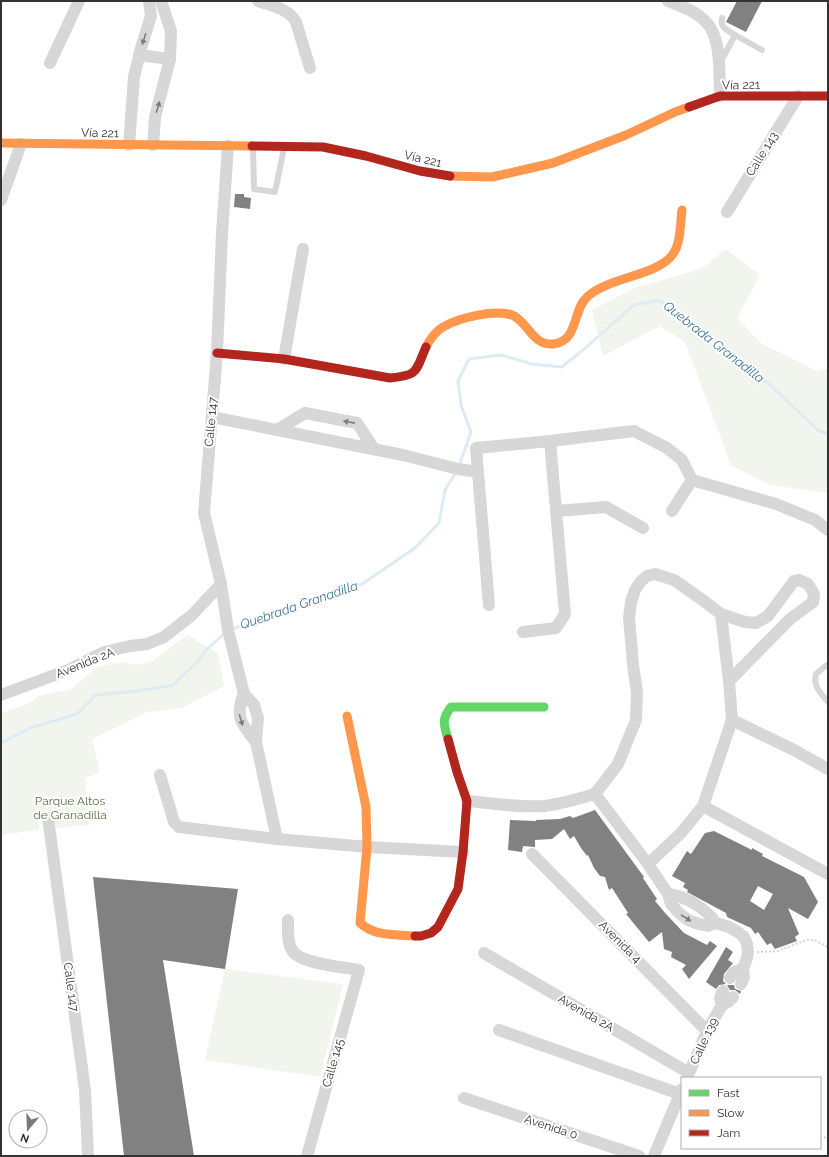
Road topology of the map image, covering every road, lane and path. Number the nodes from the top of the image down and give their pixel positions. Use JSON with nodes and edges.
{"nodes":[{"id":1,"x":80,"y":1,"type":"edge"},
{"id":2,"x":149,"y":1,"type":"edge"},
{"id":3,"x":161,"y":1,"type":"edge"},
{"id":4,"x":258,"y":1,"type":"edge"},
{"id":5,"x":668,"y":1,"type":"edge"},
{"id":6,"x":722,"y":18,"type":"dead end"},
{"id":7,"x":735,"y":35,"type":"junction"},
{"id":8,"x":762,"y":50,"type":"dead end"},
{"id":9,"x":139,"y":55,"type":"junction"},
{"id":10,"x":170,"y":59,"type":"junction"},
{"id":11,"x":50,"y":63,"type":"dead end"},
{"id":12,"x":719,"y":66,"type":"junction"},
{"id":13,"x":310,"y":68,"type":"dead end"},
{"id":14,"x":720,"y":96,"type":"junction"},
{"id":15,"x":798,"y":96,"type":"junction"},
{"id":16,"x":828,"y":96,"type":"edge"},
{"id":17,"x":1,"y":143,"type":"edge"},
{"id":18,"x":21,"y":144,"type":"junction"},
{"id":19,"x":129,"y":145,"type":"junction"},
{"id":20,"x":153,"y":145,"type":"junction"},
{"id":21,"x":228,"y":146,"type":"junction"},
{"id":22,"x":253,"y":146,"type":"junction"},
{"id":23,"x":284,"y":146,"type":"junction"},
{"id":24,"x":1,"y":200,"type":"edge"},
{"id":25,"x":682,"y":210,"type":"dead end"},
{"id":26,"x":727,"y":212,"type":"dead end"},
{"id":27,"x":303,"y":248,"type":"dead end"},
{"id":28,"x":217,"y":353,"type":"junction"},
{"id":29,"x":284,"y":359,"type":"junction"},
{"id":30,"x":212,"y":417,"type":"junction"},
{"id":31,"x":277,"y":430,"type":"junction"},
{"id":32,"x":550,"y":441,"type":"junction"},
{"id":33,"x":374,"y":449,"type":"junction"},
{"id":34,"x":478,"y":472,"type":"junction"},
{"id":35,"x":692,"y":480,"type":"junction"},
{"id":36,"x":556,"y":511,"type":"junction"},
{"id":37,"x":672,"y":511,"type":"dead end"},
{"id":38,"x":643,"y":528,"type":"dead end"},
{"id":39,"x":828,"y":530,"type":"edge"},
{"id":40,"x":221,"y":584,"type":"junction"},
{"id":41,"x":489,"y":606,"type":"dead end"},
{"id":42,"x":721,"y":614,"type":"junction"},
{"id":43,"x":523,"y":632,"type":"dead end"},
{"id":44,"x":828,"y":664,"type":"edge"},
{"id":45,"x":730,"y":681,"type":"junction"},
{"id":46,"x":244,"y":694,"type":"junction"},
{"id":47,"x":1,"y":695,"type":"edge"},
{"id":48,"x":828,"y":702,"type":"edge"},
{"id":49,"x":544,"y":707,"type":"dead end"},
{"id":50,"x":347,"y":716,"type":"dead end"},
{"id":51,"x":732,"y":720,"type":"junction"},
{"id":52,"x":256,"y":742,"type":"junction"},
{"id":53,"x":828,"y":769,"type":"edge"},
{"id":54,"x":160,"y":775,"type":"dead end"},
{"id":55,"x":595,"y":794,"type":"junction"},
{"id":56,"x":467,"y":801,"type":"junction"},
{"id":57,"x":703,"y":806,"type":"junction"},
{"id":58,"x":48,"y":818,"type":"dead end"},
{"id":59,"x":277,"y":839,"type":"junction"},
{"id":60,"x":367,"y":847,"type":"junction"},
{"id":61,"x":463,"y":852,"type":"junction"},
{"id":62,"x":532,"y":854,"type":"dead end"},
{"id":63,"x":648,"y":864,"type":"junction"},
{"id":64,"x":828,"y":874,"type":"edge"},
{"id":65,"x":288,"y":920,"type":"dead end"},
{"id":66,"x":828,"y":947,"type":"edge"},
{"id":67,"x":748,"y":952,"type":"junction"},
{"id":68,"x":484,"y":953,"type":"dead end"},
{"id":69,"x":736,"y":981,"type":"dead end"},
{"id":70,"x":728,"y":994,"type":"dead end"},
{"id":71,"x":499,"y":1030,"type":"dead end"},
{"id":72,"x":707,"y":1031,"type":"junction"},
{"id":73,"x":688,"y":1076,"type":"edge"},
{"id":74,"x":681,"y":1092,"type":"edge"},
{"id":75,"x":464,"y":1098,"type":"dead end"},
{"id":76,"x":88,"y":1156,"type":"edge"},
{"id":77,"x":306,"y":1156,"type":"edge"},
{"id":78,"x":639,"y":1156,"type":"edge"},
{"id":79,"x":654,"y":1156,"type":"edge"}],
"edges":[{"from":1,"to":11,"type":"street"},
{"from":2,"to":9,"type":"street","one_way":true},
{"from":3,"to":10,"type":"street"},
{"from":4,"to":13,"type":"street"},
{"from":5,"to":12,"type":"street"},
{"from":6,"to":7,"type":"lane"},
{"from":7,"to":8,"type":"lane"},
{"from":7,"to":12,"type":"lane"},
{"from":9,"to":10,"type":"street"},
{"from":9,"to":19,"type":"street"},
{"from":20,"to":10,"type":"street","one_way":true},
{"from":12,"to":14,"type":"street"},
{"from":14,"to":15,"type":"street","name":"Vía 221"},
{"from":14,"to":23,"type":"street","name":"Vía 221"},
{"from":15,"to":16,"type":"street","name":"Vía 221"},
{"from":15,"to":26,"type":"street","name":"Calle 143"},
{"from":17,"to":18,"type":"street","name":"Vía 221"},
{"from":18,"to":19,"type":"street","name":"Vía 221"},
{"from":18,"to":24,"type":"street"},
{"from":19,"to":20,"type":"street","name":"Vía 221"},
{"from":20,"to":21,"type":"street","name":"Vía 221"},
{"from":21,"to":22,"type":"street","name":"Vía 221"},
{"from":21,"to":28,"type":"street","name":"Calle 147"},
{"from":22,"to":23,"type":"street","name":"Vía 221"},
{"from":22,"to":23,"type":"lane"},
{"from":25,"to":29,"type":"street"},
{"from":27,"to":29,"type":"street"},
{"from":28,"to":29,"type":"street"},
{"from":28,"to":30,"type":"street","name":"Calle 147"},
{"from":30,"to":31,"type":"street"},
{"from":30,"to":40,"type":"street","name":"Calle 147"},
{"from":31,"to":33,"type":"street"},
{"from":33,"to":31,"type":"street","one_way":true},
{"from":32,"to":34,"type":"street"},
{"from":32,"to":35,"type":"street"},
{"from":32,"to":36,"type":"street"},
{"from":33,"to":34,"type":"street"},
{"from":34,"to":41,"type":"street"},
{"from":35,"to":37,"type":"street"},
{"from":35,"to":39,"type":"street"},
{"from":36,"to":38,"type":"street"},
{"from":36,"to":43,"type":"street"},
{"from":40,"to":46,"type":"street","name":"Calle 147"},
{"from":40,"to":47,"type":"street","name":"Avenida 2A"},
{"from":42,"to":45,"type":"street"},
{"from":42,"to":45,"type":"street"},
{"from":42,"to":55,"type":"street"},
{"from":44,"to":48,"type":"lane"},
{"from":45,"to":51,"type":"street"},
{"from":46,"to":52,"type":"street"},
{"from":46,"to":52,"type":"street","one_way":true},
{"from":49,"to":56,"type":"street"},
{"from":50,"to":60,"type":"street"},
{"from":51,"to":53,"type":"street"},
{"from":51,"to":57,"type":"street"},
{"from":52,"to":59,"type":"street"},
{"from":54,"to":59,"type":"street"},
{"from":55,"to":56,"type":"street"},
{"from":55,"to":63,"type":"street"},
{"from":56,"to":61,"type":"street"},
{"from":57,"to":63,"type":"street"},
{"from":57,"to":64,"type":"street"},
{"from":58,"to":76,"type":"street","name":"Calle 147"},
{"from":59,"to":60,"type":"street"},
{"from":60,"to":61,"type":"street"},
{"from":60,"to":61,"type":"street"},
{"from":62,"to":72,"type":"street","name":"Avenida 4"},
{"from":63,"to":67,"type":"street"},
{"from":65,"to":77,"type":"street","name":"Calle 145"},
{"from":66,"to":67,"type":"path"},
{"from":67,"to":69,"type":"street"},
{"from":68,"to":73,"type":"street","name":"Avenida 2A"},
{"from":70,"to":72,"type":"street","name":"Calle 139"},
{"from":71,"to":74,"type":"street"},
{"from":72,"to":73,"type":"street","name":"Calle 139"},
{"from":74,"to":79,"type":"street"},
{"from":75,"to":78,"type":"street","name":"Avenida 0"}]}
